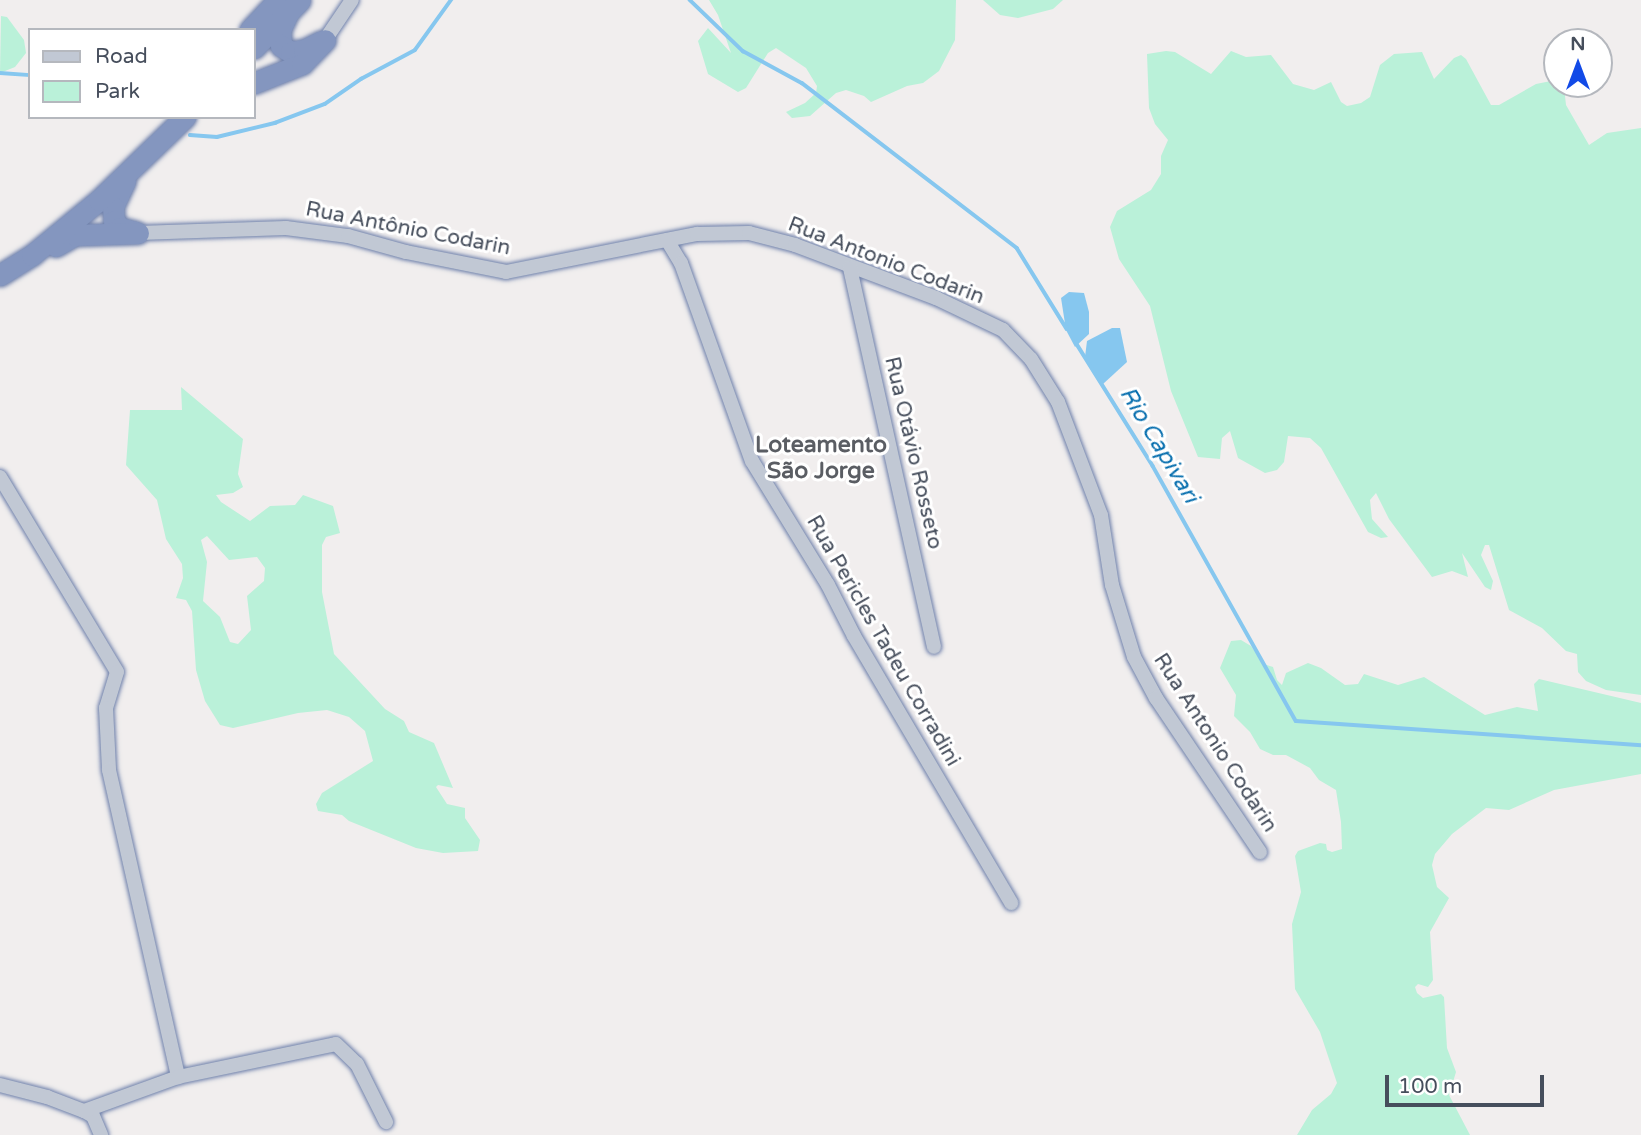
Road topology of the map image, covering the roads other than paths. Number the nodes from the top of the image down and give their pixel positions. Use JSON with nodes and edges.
{"nodes":[{"id":1,"x":352,"y":0,"type":"edge"},
{"id":2,"x":289,"y":4,"type":"edge"},
{"id":3,"x":253,"y":28,"type":"edge"},
{"id":4,"x":325,"y":40,"type":"junction"},
{"id":5,"x":256,"y":45,"type":"edge"},
{"id":6,"x":256,"y":82,"type":"edge"},
{"id":7,"x":179,"y":120,"type":"edge"},
{"id":8,"x":128,"y":174,"type":"junction"},
{"id":9,"x":138,"y":233,"type":"junction"},
{"id":10,"x":667,"y":240,"type":"junction"},
{"id":11,"x":0,"y":258,"type":"edge"},
{"id":12,"x":850,"y":268,"type":"junction"},
{"id":13,"x":0,"y":275,"type":"edge"},
{"id":14,"x":0,"y":477,"type":"edge"},
{"id":15,"x":934,"y":647,"type":"dead end"},
{"id":16,"x":1260,"y":852,"type":"dead end"},
{"id":17,"x":1011,"y":903,"type":"dead end"},
{"id":18,"x":178,"y":1077,"type":"junction"},
{"id":19,"x":0,"y":1085,"type":"edge"},
{"id":20,"x":84,"y":1111,"type":"junction"},
{"id":21,"x":386,"y":1122,"type":"dead end"},
{"id":22,"x":101,"y":1135,"type":"edge"}],
"edges":[{"from":1,"to":4,"type":"street"},
{"from":2,"to":3,"type":"highway"},
{"from":2,"to":4,"type":"highway"},
{"from":2,"to":5,"type":"highway"},
{"from":4,"to":6,"type":"highway"},
{"from":7,"to":8,"type":"highway"},
{"from":7,"to":11,"type":"highway"},
{"from":8,"to":9,"type":"highway"},
{"from":8,"to":13,"type":"highway"},
{"from":9,"to":10,"type":"street","name":"Rua Antônio Codarin"},
{"from":9,"to":13,"type":"highway"},
{"from":10,"to":12,"type":"street","name":"Rua Antonio Codarin"},
{"from":10,"to":17,"type":"street","name":"Rua Pericles Tadeu Corradini"},
{"from":12,"to":15,"type":"street","name":"Rua Otávio Rosseto"},
{"from":12,"to":16,"type":"street","name":"Rua Antonio Codarin"},
{"from":14,"to":18,"type":"street"},
{"from":18,"to":20,"type":"street"},
{"from":18,"to":21,"type":"street"},
{"from":19,"to":20,"type":"street"},
{"from":20,"to":22,"type":"street"}]}
